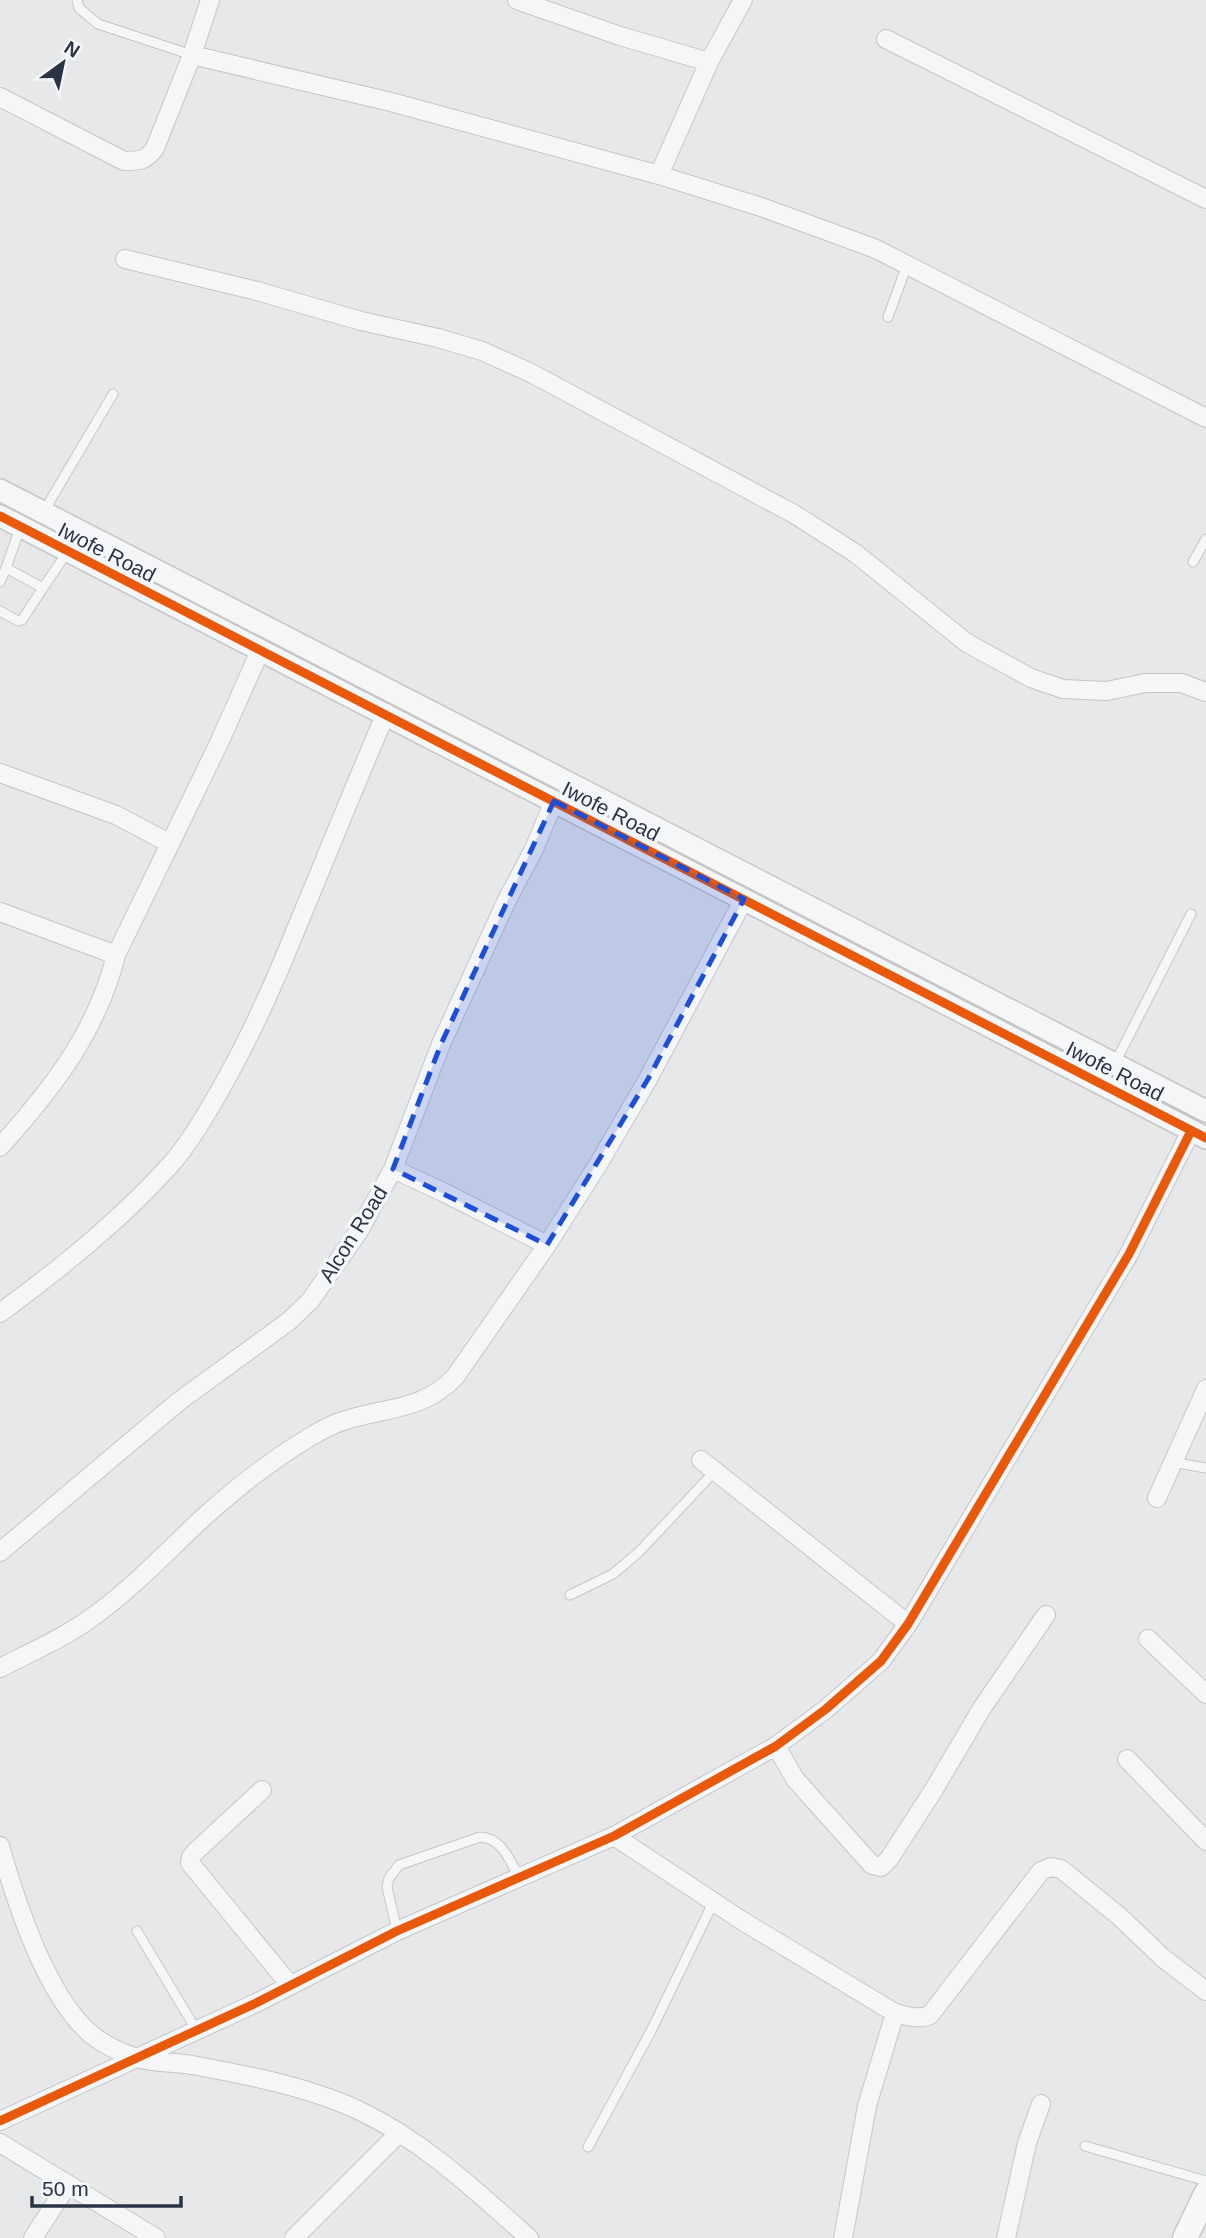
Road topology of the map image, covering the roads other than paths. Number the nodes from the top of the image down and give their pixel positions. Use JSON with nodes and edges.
{"nodes":[{"id":1,"x":77,"y":0,"type":"edge"},
{"id":2,"x":210,"y":0,"type":"edge"},
{"id":3,"x":517,"y":0,"type":"edge"},
{"id":4,"x":743,"y":0,"type":"edge"},
{"id":5,"x":886,"y":39,"type":"dead end"},
{"id":6,"x":192,"y":55,"type":"junction"},
{"id":7,"x":709,"y":62,"type":"junction"},
{"id":8,"x":0,"y":97,"type":"edge"},
{"id":9,"x":659,"y":175,"type":"junction"},
{"id":10,"x":1206,"y":199,"type":"edge"},
{"id":11,"x":125,"y":259,"type":"dead end"},
{"id":12,"x":907,"y":265,"type":"junction"},
{"id":13,"x":888,"y":317,"type":"dead end"},
{"id":14,"x":113,"y":394,"type":"dead end"},
{"id":15,"x":1206,"y":418,"type":"edge"},
{"id":16,"x":0,"y":490,"type":"edge"},
{"id":17,"x":43,"y":513,"type":"junction"},
{"id":18,"x":0,"y":516,"type":"edge"},
{"id":19,"x":21,"y":527,"type":"junction"},
{"id":20,"x":1206,"y":539,"type":"edge"},
{"id":21,"x":68,"y":551,"type":"junction"},
{"id":22,"x":1193,"y":562,"type":"dead end"},
{"id":23,"x":6,"y":569,"type":"junction"},
{"id":24,"x":0,"y":582,"type":"edge"},
{"id":25,"x":43,"y":588,"type":"junction"},
{"id":26,"x":0,"y":611,"type":"edge"},
{"id":27,"x":260,"y":651,"type":"junction"},
{"id":28,"x":1206,"y":692,"type":"edge"},
{"id":29,"x":386,"y":713,"type":"junction"},
{"id":30,"x":0,"y":773,"type":"edge"},
{"id":31,"x":554,"y":802,"type":"junction"},
{"id":32,"x":169,"y":843,"type":"junction"},
{"id":33,"x":744,"y":899,"type":"junction"},
{"id":34,"x":0,"y":912,"type":"edge"},
{"id":35,"x":1191,"y":914,"type":"dead end"},
{"id":36,"x":116,"y":955,"type":"junction"},
{"id":37,"x":1115,"y":1063,"type":"junction"},
{"id":38,"x":1206,"y":1111,"type":"edge"},
{"id":39,"x":1198,"y":1134,"type":"edge"},
{"id":40,"x":0,"y":1147,"type":"edge"},
{"id":41,"x":393,"y":1169,"type":"junction"},
{"id":42,"x":547,"y":1245,"type":"junction"},
{"id":43,"x":0,"y":1312,"type":"edge"},
{"id":44,"x":1206,"y":1389,"type":"edge"},
{"id":45,"x":701,"y":1460,"type":"dead end"},
{"id":46,"x":1172,"y":1462,"type":"junction"},
{"id":47,"x":1206,"y":1468,"type":"edge"},
{"id":48,"x":715,"y":1471,"type":"junction"},
{"id":49,"x":1157,"y":1498,"type":"dead end"},
{"id":50,"x":0,"y":1552,"type":"edge"},
{"id":51,"x":570,"y":1595,"type":"dead end"},
{"id":52,"x":1046,"y":1615,"type":"dead end"},
{"id":53,"x":908,"y":1624,"type":"junction"},
{"id":54,"x":1148,"y":1639,"type":"dead end"},
{"id":55,"x":0,"y":1668,"type":"edge"},
{"id":56,"x":1206,"y":1694,"type":"edge"},
{"id":57,"x":776,"y":1746,"type":"junction"},
{"id":58,"x":1127,"y":1759,"type":"dead end"},
{"id":59,"x":262,"y":1790,"type":"dead end"},
{"id":60,"x":614,"y":1836,"type":"junction"},
{"id":61,"x":1206,"y":1841,"type":"edge"},
{"id":62,"x":0,"y":1846,"type":"edge"},
{"id":63,"x":4,"y":1873,"type":"edge"},
{"id":64,"x":520,"y":1878,"type":"junction"},
{"id":65,"x":713,"y":1903,"type":"junction"},
{"id":66,"x":137,"y":1931,"type":"dead end"},
{"id":67,"x":397,"y":1931,"type":"junction"},
{"id":68,"x":290,"y":1985,"type":"junction"},
{"id":69,"x":1206,"y":1991,"type":"edge"},
{"id":70,"x":895,"y":2013,"type":"junction"},
{"id":71,"x":197,"y":2031,"type":"junction"},
{"id":72,"x":137,"y":2058,"type":"junction"},
{"id":73,"x":1041,"y":2104,"type":"dead end"},
{"id":74,"x":0,"y":2121,"type":"edge"},
{"id":75,"x":399,"y":2133,"type":"junction"},
{"id":76,"x":0,"y":2143,"type":"edge"},
{"id":77,"x":1084,"y":2146,"type":"dead end"},
{"id":78,"x":588,"y":2147,"type":"dead end"},
{"id":79,"x":1206,"y":2181,"type":"edge"},
{"id":80,"x":68,"y":2184,"type":"junction"},
{"id":81,"x":1206,"y":2194,"type":"edge"},
{"id":82,"x":33,"y":2238,"type":"edge"},
{"id":83,"x":156,"y":2238,"type":"edge"},
{"id":84,"x":294,"y":2238,"type":"edge"},
{"id":85,"x":529,"y":2238,"type":"edge"},
{"id":86,"x":843,"y":2238,"type":"edge"},
{"id":87,"x":1006,"y":2238,"type":"edge"},
{"id":88,"x":1185,"y":2238,"type":"edge"}],
"edges":[{"from":1,"to":6,"type":"lane"},
{"from":2,"to":6,"type":"street"},
{"from":3,"to":7,"type":"street"},
{"from":4,"to":7,"type":"street"},
{"from":5,"to":10,"type":"street"},
{"from":6,"to":8,"type":"street"},
{"from":6,"to":9,"type":"street"},
{"from":7,"to":9,"type":"street"},
{"from":9,"to":12,"type":"street"},
{"from":11,"to":28,"type":"street"},
{"from":12,"to":13,"type":"lane"},
{"from":12,"to":15,"type":"street"},
{"from":14,"to":17,"type":"lane"},
{"from":16,"to":17,"type":"street","name":"Iwofe Road"},
{"from":17,"to":37,"type":"street","name":"Iwofe Road"},
{"from":18,"to":19,"type":"street","name":"Iwofe Road"},
{"from":19,"to":21,"type":"street","name":"Iwofe Road"},
{"from":19,"to":23,"type":"lane"},
{"from":20,"to":22,"type":"lane"},
{"from":21,"to":25,"type":"lane"},
{"from":21,"to":27,"type":"street","name":"Iwofe Road"},
{"from":23,"to":24,"type":"lane"},
{"from":23,"to":25,"type":"lane"},
{"from":25,"to":26,"type":"lane"},
{"from":27,"to":29,"type":"street","name":"Iwofe Road"},
{"from":27,"to":32,"type":"street"},
{"from":29,"to":31,"type":"street","name":"Iwofe Road"},
{"from":29,"to":43,"type":"street"},
{"from":30,"to":32,"type":"street"},
{"from":31,"to":33,"type":"street","name":"Iwofe Road"},
{"from":31,"to":41,"type":"street","name":"Alcon Road"},
{"from":32,"to":36,"type":"street"},
{"from":33,"to":39,"type":"street","name":"Iwofe Road"},
{"from":33,"to":42,"type":"street"},
{"from":34,"to":36,"type":"street"},
{"from":35,"to":37,"type":"lane"},
{"from":36,"to":40,"type":"street"},
{"from":37,"to":38,"type":"street","name":"Iwofe Road"},
{"from":39,"to":53,"type":"street"},
{"from":41,"to":42,"type":"street"},
{"from":41,"to":50,"type":"street","name":"Alcon Road"},
{"from":42,"to":55,"type":"street"},
{"from":44,"to":46,"type":"street"},
{"from":45,"to":48,"type":"street"},
{"from":46,"to":47,"type":"lane"},
{"from":46,"to":49,"type":"street"},
{"from":48,"to":51,"type":"lane"},
{"from":48,"to":53,"type":"street"},
{"from":52,"to":57,"type":"street"},
{"from":53,"to":57,"type":"street"},
{"from":54,"to":56,"type":"street"},
{"from":57,"to":60,"type":"street"},
{"from":58,"to":61,"type":"street"},
{"from":59,"to":68,"type":"street"},
{"from":60,"to":64,"type":"street"},
{"from":60,"to":65,"type":"street"},
{"from":62,"to":63,"type":"street"},
{"from":63,"to":72,"type":"street"},
{"from":64,"to":67,"type":"street"},
{"from":64,"to":67,"type":"lane"},
{"from":65,"to":70,"type":"street"},
{"from":65,"to":78,"type":"lane"},
{"from":66,"to":71,"type":"lane"},
{"from":67,"to":68,"type":"street"},
{"from":68,"to":71,"type":"street"},
{"from":69,"to":70,"type":"street"},
{"from":70,"to":86,"type":"street"},
{"from":71,"to":72,"type":"street"},
{"from":72,"to":74,"type":"street"},
{"from":72,"to":75,"type":"street"},
{"from":73,"to":87,"type":"street"},
{"from":75,"to":84,"type":"street"},
{"from":75,"to":85,"type":"street"},
{"from":76,"to":80,"type":"street"},
{"from":77,"to":79,"type":"lane"},
{"from":80,"to":82,"type":"street"},
{"from":80,"to":83,"type":"street"},
{"from":81,"to":88,"type":"main road"}]}
